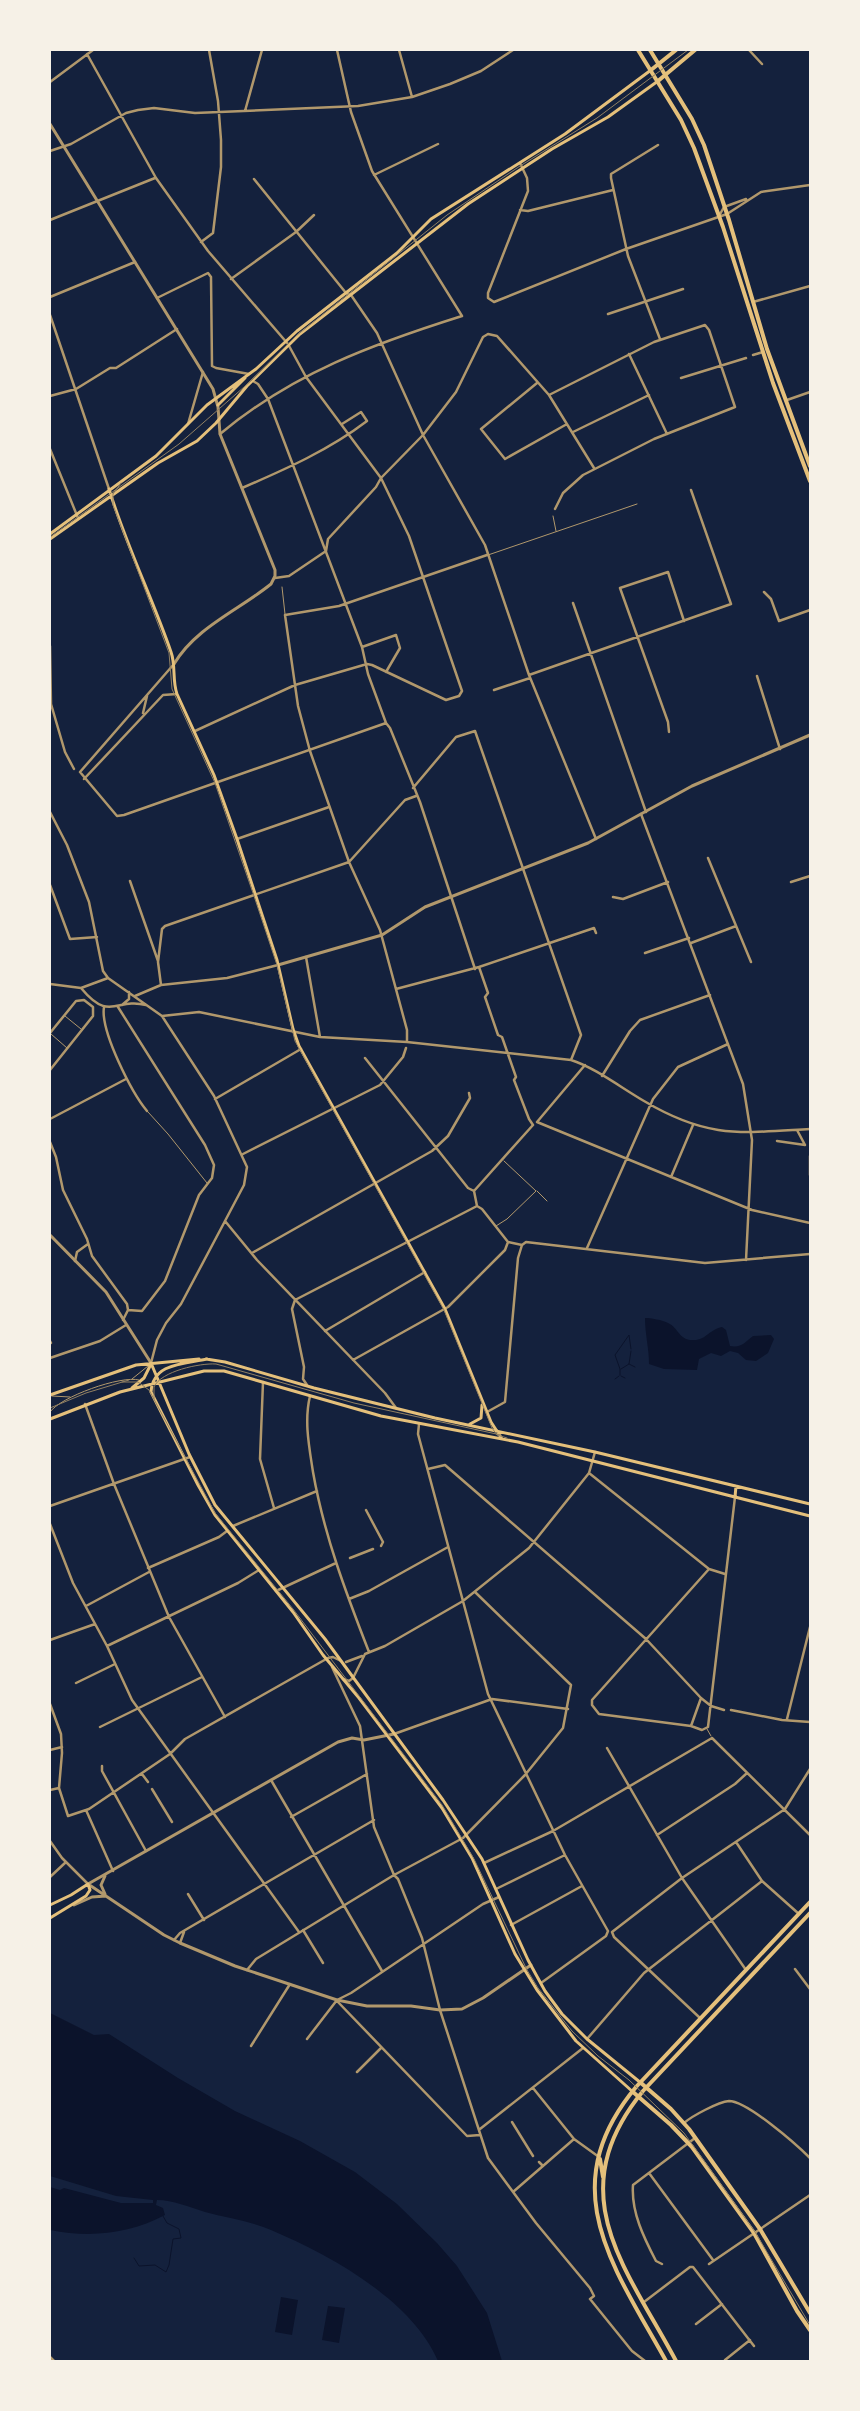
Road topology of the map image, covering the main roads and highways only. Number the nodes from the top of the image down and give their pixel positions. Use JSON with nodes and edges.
{"nodes":[{"id":1,"x":638,"y":50,"type":"edge"},
{"id":2,"x":650,"y":50,"type":"edge"},
{"id":3,"x":676,"y":50,"type":"edge"},
{"id":4,"x":695,"y":50,"type":"edge"},
{"id":5,"x":659,"y":64,"type":"junction"},
{"id":6,"x":651,"y":70,"type":"junction"},
{"id":7,"x":665,"y":75,"type":"junction"},
{"id":8,"x":658,"y":81,"type":"junction"},
{"id":9,"x":249,"y":374,"type":"junction"},
{"id":10,"x":218,"y":405,"type":"road end"},
{"id":11,"x":810,"y":466,"type":"edge"},
{"id":12,"x":810,"y":481,"type":"edge"},
{"id":13,"x":109,"y":489,"type":"junction"},
{"id":14,"x":111,"y":495,"type":"junction"},
{"id":15,"x":77,"y":517,"type":"junction"},
{"id":16,"x":50,"y":534,"type":"edge"},
{"id":17,"x":50,"y":539,"type":"edge"},
{"id":18,"x":207,"y":1359,"type":"junction"},
{"id":19,"x":151,"y":1364,"type":"junction"},
{"id":20,"x":156,"y":1374,"type":"junction"},
{"id":21,"x":160,"y":1383,"type":"junction"},
{"id":22,"x":152,"y":1385,"type":"junction"},
{"id":23,"x":130,"y":1390,"type":"junction"},
{"id":24,"x":50,"y":1395,"type":"edge"},
{"id":25,"x":482,"y":1402,"type":"junction"},
{"id":26,"x":50,"y":1419,"type":"edge"},
{"id":27,"x":467,"y":1425,"type":"junction"},
{"id":28,"x":495,"y":1431,"type":"junction"},
{"id":29,"x":488,"y":1437,"type":"junction"},
{"id":30,"x":502,"y":1439,"type":"junction"},
{"id":31,"x":736,"y":1486,"type":"junction"},
{"id":32,"x":735,"y":1497,"type":"junction"},
{"id":33,"x":810,"y":1504,"type":"edge"},
{"id":34,"x":810,"y":1516,"type":"edge"},
{"id":35,"x":810,"y":1902,"type":"edge"},
{"id":36,"x":50,"y":1904,"type":"edge"},
{"id":37,"x":810,"y":1913,"type":"edge"},
{"id":38,"x":50,"y":1918,"type":"edge"},
{"id":39,"x":664,"y":2057,"type":"junction"},
{"id":40,"x":670,"y":2063,"type":"junction"},
{"id":41,"x":641,"y":2082,"type":"junction"},
{"id":42,"x":647,"y":2088,"type":"junction"},
{"id":43,"x":633,"y":2092,"type":"junction"},
{"id":44,"x":639,"y":2097,"type":"junction"},
{"id":45,"x":600,"y":2157,"type":"junction"},
{"id":46,"x":604,"y":2181,"type":"junction"},
{"id":47,"x":810,"y":2313,"type":"edge"},
{"id":48,"x":810,"y":2330,"type":"edge"},
{"id":49,"x":666,"y":2361,"type":"edge"},
{"id":50,"x":676,"y":2361,"type":"edge"}],
"edges":[{"from":1,"to":6,"type":"main road"},
{"from":2,"to":5,"type":"main road"},
{"from":3,"to":5,"type":"main road"},
{"from":4,"to":7,"type":"main road"},
{"from":5,"to":6,"type":"main road"},
{"from":5,"to":7,"type":"main road"},
{"from":6,"to":8,"type":"main road"},
{"from":6,"to":9,"type":"main road"},
{"from":7,"to":8,"type":"main road"},
{"from":7,"to":11,"type":"main road"},
{"from":8,"to":12,"type":"main road"},
{"from":8,"to":14,"type":"main road"},
{"from":9,"to":10,"type":"main road"},
{"from":9,"to":13,"type":"main road"},
{"from":13,"to":14,"type":"main road"},
{"from":13,"to":15,"type":"main road"},
{"from":14,"to":15,"type":"main road"},
{"from":14,"to":25,"type":"main road"},
{"from":15,"to":16,"type":"main road"},
{"from":15,"to":17,"type":"main road"},
{"from":18,"to":19,"type":"main road"},
{"from":18,"to":20,"type":"main road"},
{"from":18,"to":27,"type":"main road"},
{"from":19,"to":20,"type":"main road"},
{"from":19,"to":23,"type":"main road"},
{"from":19,"to":24,"type":"main road"},
{"from":20,"to":21,"type":"main road"},
{"from":20,"to":22,"type":"main road"},
{"from":21,"to":22,"type":"main road"},
{"from":21,"to":29,"type":"main road"},
{"from":21,"to":41,"type":"main road"},
{"from":22,"to":23,"type":"main road"},
{"from":22,"to":43,"type":"main road"},
{"from":23,"to":26,"type":"main road"},
{"from":25,"to":27,"type":"main road"},
{"from":25,"to":28,"type":"main road"},
{"from":27,"to":28,"type":"main road"},
{"from":28,"to":29,"type":"main road"},
{"from":28,"to":30,"type":"main road"},
{"from":28,"to":31,"type":"main road"},
{"from":29,"to":30,"type":"main road"},
{"from":30,"to":32,"type":"main road"},
{"from":31,"to":32,"type":"main road"},
{"from":31,"to":33,"type":"main road"},
{"from":32,"to":34,"type":"main road"},
{"from":35,"to":39,"type":"main road"},
{"from":36,"to":38,"type":"main road"},
{"from":37,"to":40,"type":"main road"},
{"from":39,"to":40,"type":"main road"},
{"from":39,"to":41,"type":"main road"},
{"from":40,"to":42,"type":"main road"},
{"from":41,"to":42,"type":"main road"},
{"from":41,"to":43,"type":"main road"},
{"from":42,"to":44,"type":"main road"},
{"from":42,"to":47,"type":"main road"},
{"from":43,"to":44,"type":"main road"},
{"from":43,"to":45,"type":"main road"},
{"from":44,"to":46,"type":"main road"},
{"from":44,"to":48,"type":"main road"},
{"from":45,"to":46,"type":"main road"},
{"from":45,"to":49,"type":"main road"},
{"from":46,"to":50,"type":"main road"}]}
